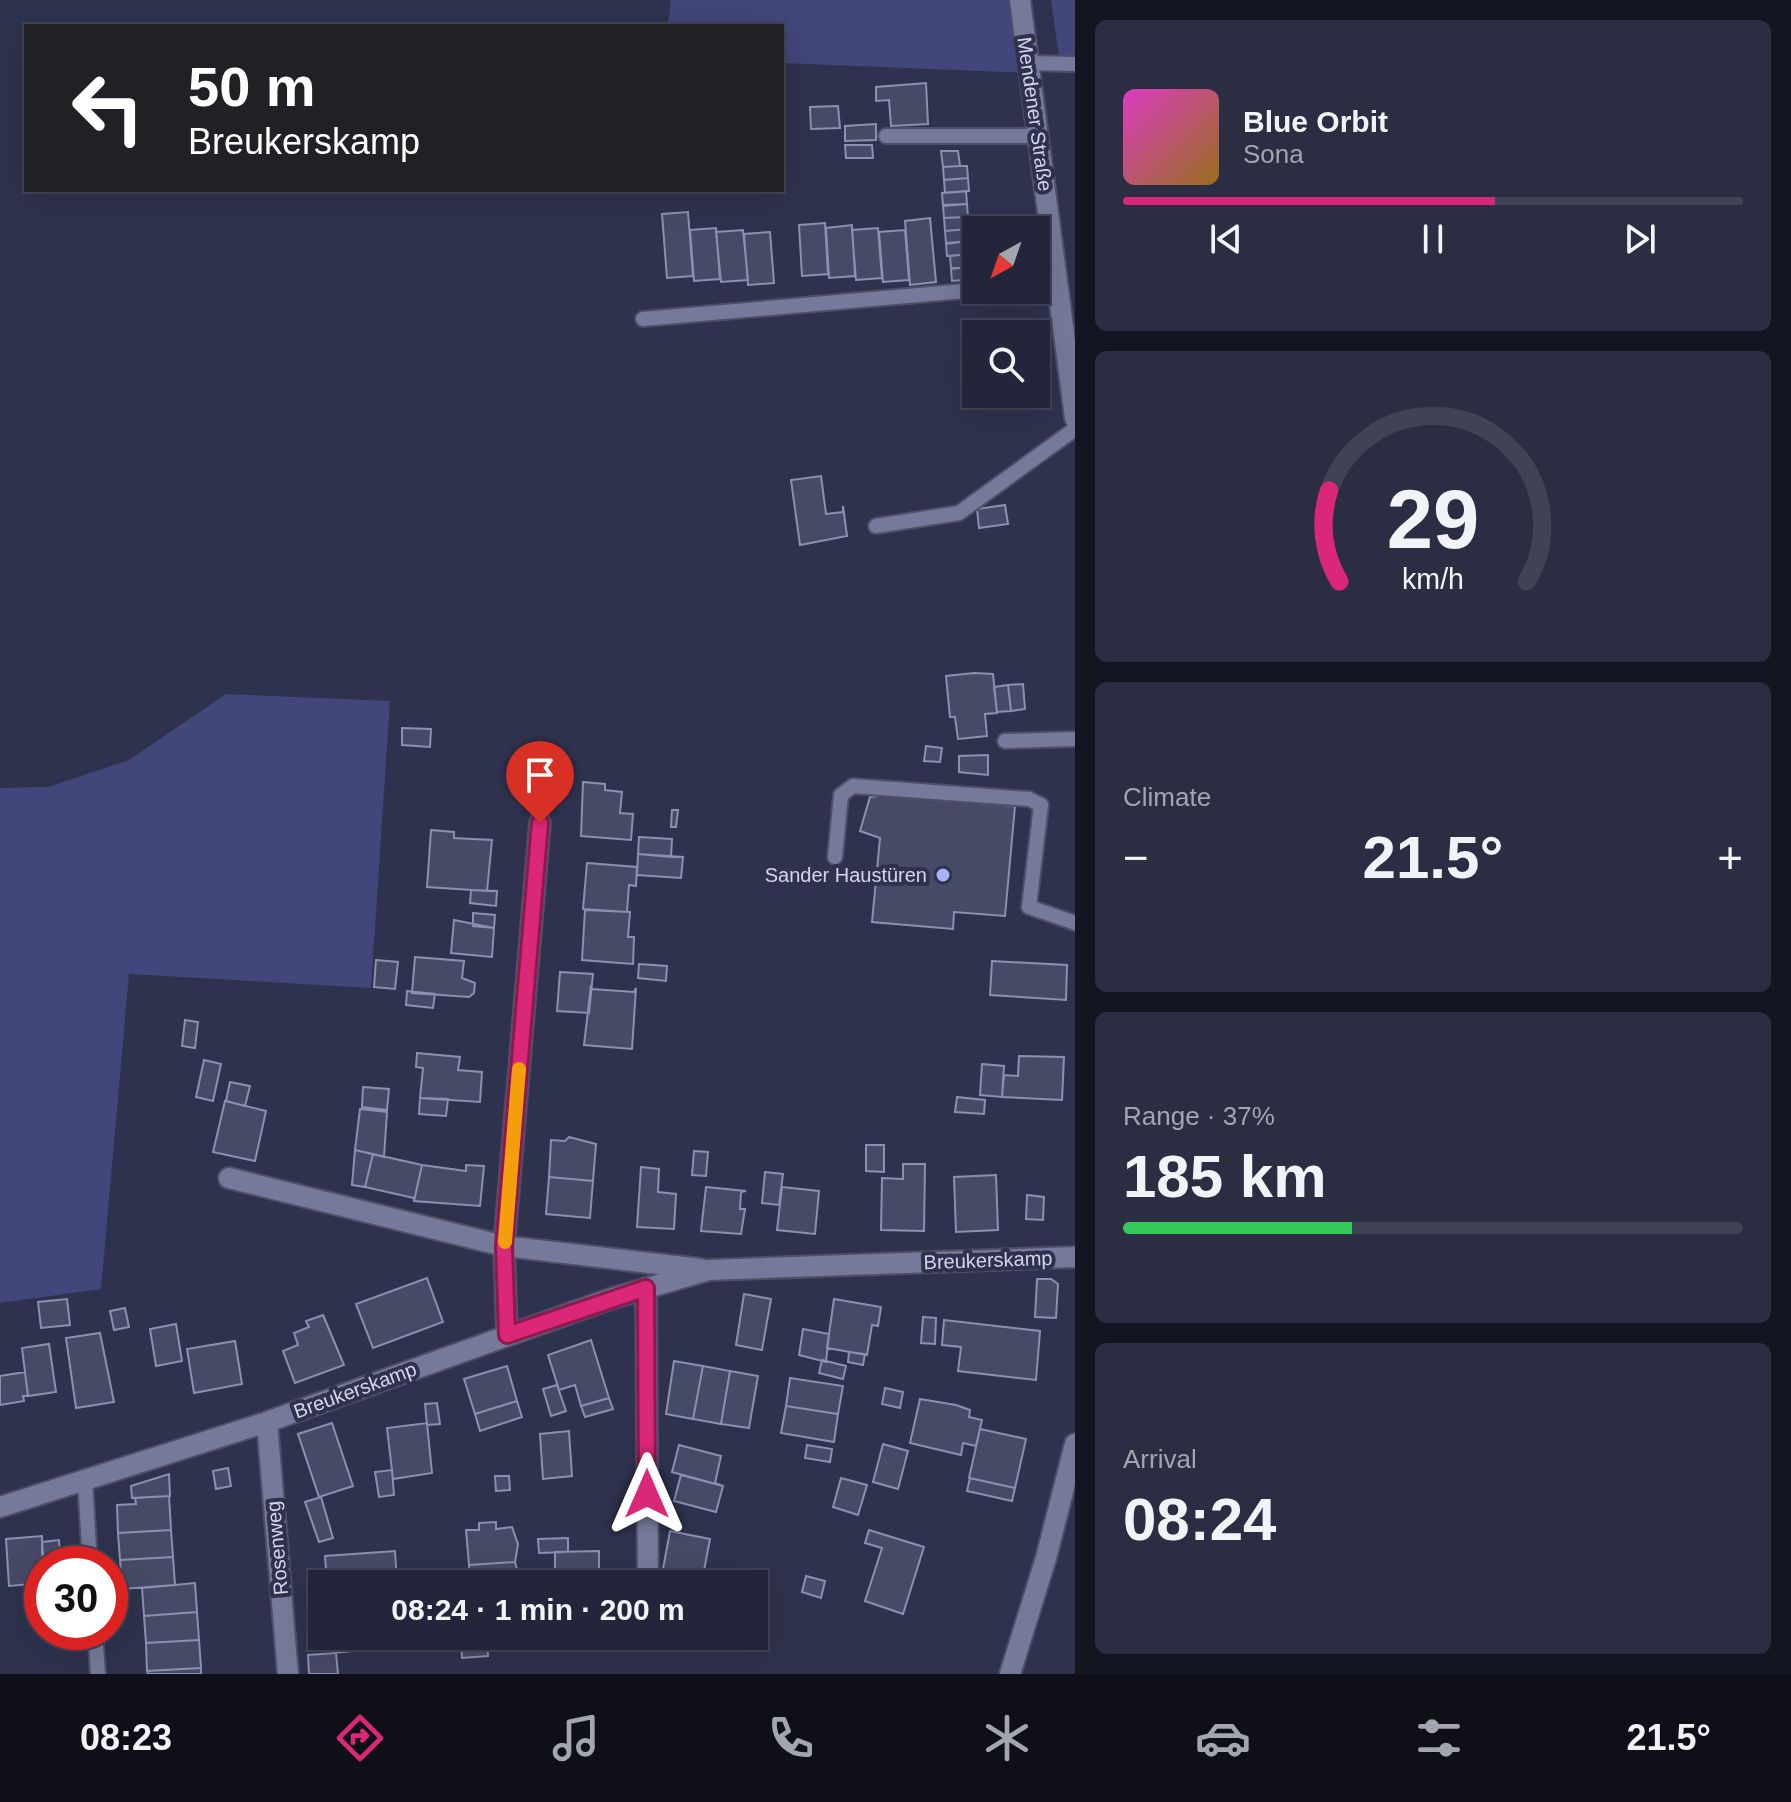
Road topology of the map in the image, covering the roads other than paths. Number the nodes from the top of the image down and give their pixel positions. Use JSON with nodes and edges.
{"nodes":[{"id":1,"x":1020,"y":0,"type":"edge"},
{"id":2,"x":1028,"y":63,"type":"junction"},
{"id":3,"x":1075,"y":64,"type":"edge"},
{"id":4,"x":886,"y":136,"type":"dead end"},
{"id":5,"x":1038,"y":136,"type":"junction"},
{"id":6,"x":1066,"y":282,"type":"edge"},
{"id":7,"x":962,"y":291,"type":"edge"},
{"id":8,"x":643,"y":319,"type":"dead end"},
{"id":9,"x":1075,"y":418,"type":"edge"},
{"id":10,"x":1075,"y":429,"type":"edge"},
{"id":11,"x":876,"y":526,"type":"dead end"},
{"id":12,"x":1075,"y":739,"type":"edge"},
{"id":13,"x":1005,"y":741,"type":"dead end"},
{"id":14,"x":540,"y":823,"type":"dead end"},
{"id":15,"x":835,"y":857,"type":"dead end"},
{"id":16,"x":1075,"y":923,"type":"edge"},
{"id":17,"x":229,"y":1178,"type":"dead end"},
{"id":18,"x":504,"y":1246,"type":"junction"},
{"id":19,"x":1075,"y":1257,"type":"edge"},
{"id":20,"x":709,"y":1270,"type":"junction"},
{"id":21,"x":646,"y":1288,"type":"junction"},
{"id":22,"x":507,"y":1335,"type":"junction"},
{"id":23,"x":267,"y":1422,"type":"junction"},
{"id":24,"x":1075,"y":1444,"type":"edge"},
{"id":25,"x":85,"y":1480,"type":"junction"},
{"id":26,"x":0,"y":1507,"type":"edge"},
{"id":27,"x":89,"y":1546,"type":"edge"},
{"id":28,"x":648,"y":1570,"type":"edge"},
{"id":29,"x":96,"y":1650,"type":"edge"},
{"id":30,"x":98,"y":1674,"type":"edge"},
{"id":31,"x":288,"y":1674,"type":"edge"},
{"id":32,"x":1010,"y":1674,"type":"edge"}],
"edges":[{"from":1,"to":2,"type":"street","name":"Mendener Straße"},
{"from":2,"to":3,"type":"lane"},
{"from":2,"to":5,"type":"street","name":"Mendener Straße"},
{"from":4,"to":5,"type":"lane"},
{"from":5,"to":6,"type":"street","name":"Mendener Straße"},
{"from":6,"to":9,"type":"street","name":"Mendener Straße"},
{"from":7,"to":8,"type":"lane"},
{"from":10,"to":11,"type":"lane"},
{"from":12,"to":13,"type":"lane"},
{"from":14,"to":18,"type":"street"},
{"from":15,"to":16,"type":"lane"},
{"from":17,"to":18,"type":"street","name":"Breukerskamp"},
{"from":18,"to":20,"type":"street","name":"Breukerskamp"},
{"from":18,"to":22,"type":"street"},
{"from":19,"to":20,"type":"street","name":"Breukerskamp"},
{"from":20,"to":21,"type":"street","name":"Breukerskamp"},
{"from":21,"to":22,"type":"street","name":"Breukerskamp"},
{"from":21,"to":28,"type":"street"},
{"from":22,"to":23,"type":"street","name":"Breukerskamp"},
{"from":23,"to":25,"type":"street","name":"Breukerskamp"},
{"from":23,"to":31,"type":"street","name":"Rosenweg"},
{"from":24,"to":32,"type":"street"},
{"from":25,"to":26,"type":"street","name":"Breukerskamp"},
{"from":25,"to":27,"type":"lane"},
{"from":29,"to":30,"type":"lane"}]}
